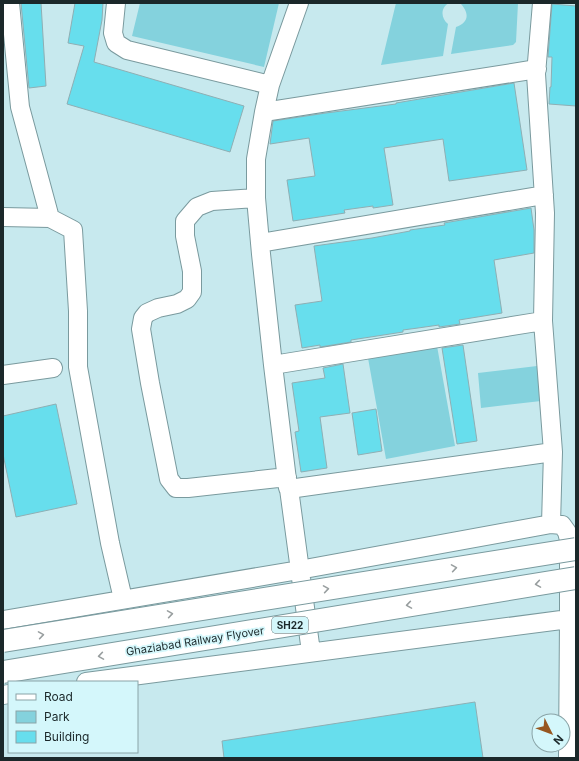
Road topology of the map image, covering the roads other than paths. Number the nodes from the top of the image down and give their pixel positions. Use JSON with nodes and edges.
{"nodes":[{"id":1,"x":10,"y":3,"type":"edge"},
{"id":2,"x":116,"y":3,"type":"edge"},
{"id":3,"x":299,"y":3,"type":"edge"},
{"id":4,"x":542,"y":3,"type":"edge"},
{"id":5,"x":536,"y":69,"type":"junction"},
{"id":6,"x":270,"y":85,"type":"junction"},
{"id":7,"x":264,"y":112,"type":"junction"},
{"id":8,"x":544,"y":195,"type":"junction"},
{"id":9,"x":256,"y":198,"type":"junction"},
{"id":10,"x":3,"y":217,"type":"edge"},
{"id":11,"x":50,"y":218,"type":"junction"},
{"id":12,"x":260,"y":243,"type":"junction"},
{"id":13,"x":543,"y":321,"type":"junction"},
{"id":14,"x":272,"y":365,"type":"junction"},
{"id":15,"x":53,"y":368,"type":"dead end"},
{"id":16,"x":3,"y":375,"type":"edge"},
{"id":17,"x":552,"y":452,"type":"junction"},
{"id":18,"x":288,"y":483,"type":"junction"},
{"id":19,"x":550,"y":524,"type":"junction"},
{"id":20,"x":576,"y":549,"type":"edge"},
{"id":21,"x":300,"y":570,"type":"junction"},
{"id":22,"x":576,"y":578,"type":"edge"},
{"id":23,"x":123,"y":599,"type":"junction"},
{"id":24,"x":569,"y":619,"type":"junction"},
{"id":25,"x":3,"y":620,"type":"edge"},
{"id":26,"x":3,"y":641,"type":"edge"},
{"id":27,"x":311,"y":652,"type":"junction"},
{"id":28,"x":3,"y":672,"type":"edge"},
{"id":29,"x":94,"y":681,"type":"edge"},
{"id":30,"x":568,"y":758,"type":"edge"}],
"edges":[{"from":1,"to":11,"type":"street"},
{"from":2,"to":6,"type":"street"},
{"from":3,"to":6,"type":"street"},
{"from":4,"to":5,"type":"street"},
{"from":5,"to":7,"type":"street"},
{"from":5,"to":8,"type":"street"},
{"from":6,"to":7,"type":"street"},
{"from":7,"to":9,"type":"street"},
{"from":8,"to":12,"type":"street"},
{"from":8,"to":13,"type":"street"},
{"from":9,"to":12,"type":"street"},
{"from":9,"to":18,"type":"street"},
{"from":10,"to":11,"type":"street"},
{"from":11,"to":23,"type":"street"},
{"from":12,"to":14,"type":"street"},
{"from":13,"to":14,"type":"street"},
{"from":13,"to":17,"type":"street"},
{"from":14,"to":18,"type":"street"},
{"from":15,"to":16,"type":"street"},
{"from":17,"to":18,"type":"street"},
{"from":17,"to":19,"type":"street"},
{"from":18,"to":21,"type":"street"},
{"from":19,"to":21,"type":"street"},
{"from":19,"to":24,"type":"street"},
{"from":26,"to":20,"type":"highway","one_way":true,"bridge":true},
{"from":21,"to":23,"type":"street"},
{"from":21,"to":27,"type":"street"},
{"from":22,"to":28,"type":"highway","name":"Ghaziabad Railway Flyover","number":"SH22","one_way":true,"bridge":true},
{"from":23,"to":25,"type":"street"},
{"from":24,"to":27,"type":"street"},
{"from":24,"to":30,"type":"street"},
{"from":27,"to":29,"type":"street"}]}
